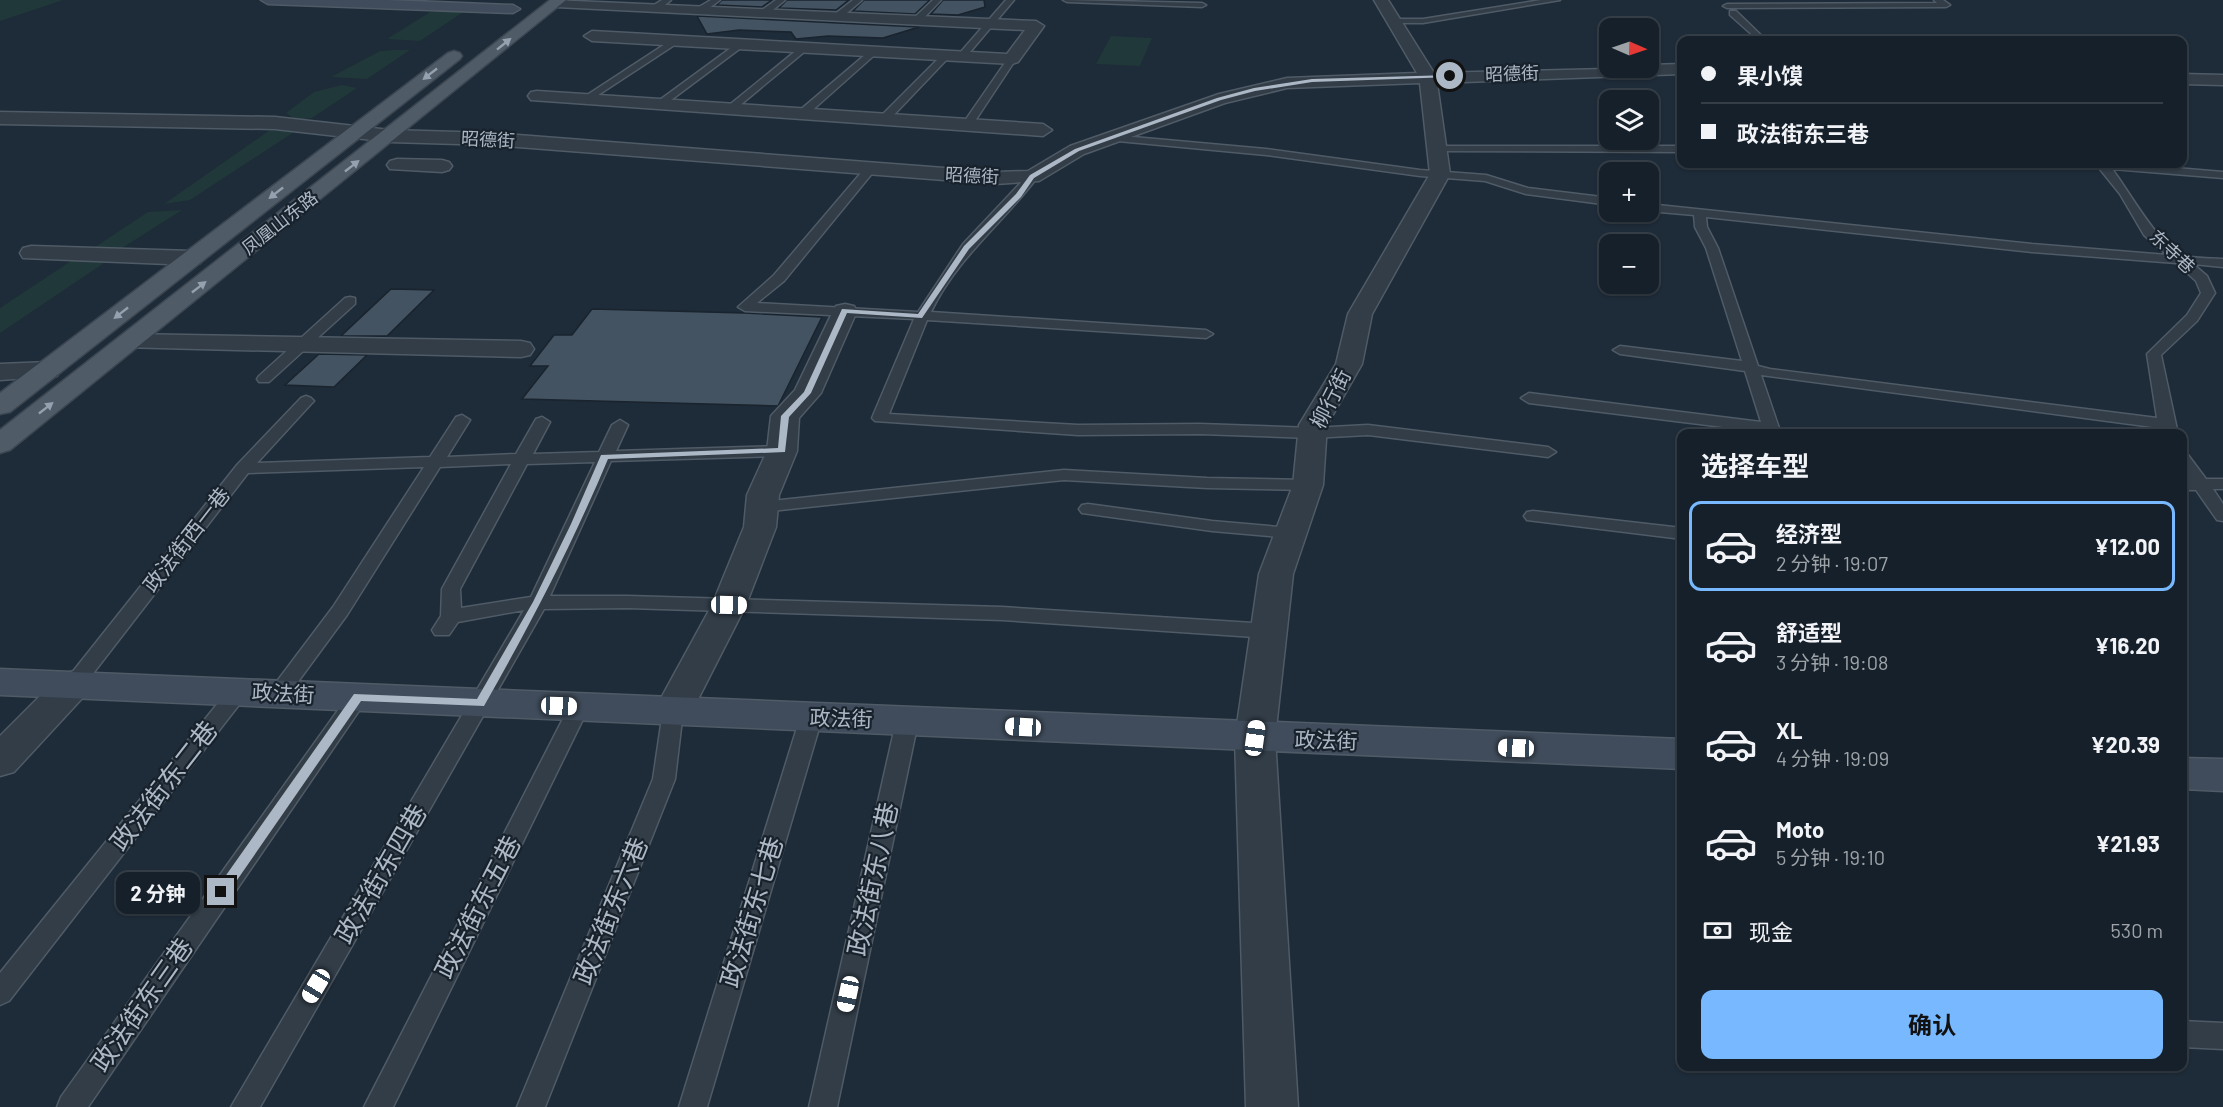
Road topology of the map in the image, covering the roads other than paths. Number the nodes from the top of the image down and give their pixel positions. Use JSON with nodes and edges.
{"nodes":[{"id":1,"x":268,"y":0,"type":"edge"},
{"id":2,"x":716,"y":0,"type":"edge"},
{"id":3,"x":781,"y":0,"type":"edge"},
{"id":4,"x":858,"y":0,"type":"edge"},
{"id":5,"x":937,"y":0,"type":"edge"},
{"id":6,"x":1010,"y":0,"type":"edge"},
{"id":7,"x":1067,"y":0,"type":"edge"},
{"id":8,"x":1381,"y":0,"type":"edge"},
{"id":9,"x":1556,"y":0,"type":"edge"},
{"id":10,"x":1938,"y":0,"type":"edge"},
{"id":11,"x":557,"y":1,"type":"edge"},
{"id":12,"x":1149,"y":2,"type":"edge"},
{"id":13,"x":662,"y":3,"type":"edge"},
{"id":14,"x":520,"y":5,"type":"edge"},
{"id":15,"x":1202,"y":5,"type":"dead end"},
{"id":16,"x":702,"y":9,"type":"junction"},
{"id":17,"x":765,"y":12,"type":"junction"},
{"id":18,"x":838,"y":16,"type":"junction"},
{"id":19,"x":917,"y":20,"type":"junction"},
{"id":20,"x":1395,"y":21,"type":"junction"},
{"id":21,"x":990,"y":24,"type":"junction"},
{"id":22,"x":485,"y":31,"type":"dead end"},
{"id":23,"x":592,"y":36,"type":"dead end"},
{"id":24,"x":1758,"y":36,"type":"edge"},
{"id":25,"x":676,"y":40,"type":"junction"},
{"id":26,"x":742,"y":44,"type":"junction"},
{"id":27,"x":467,"y":46,"type":"dead end"},
{"id":28,"x":806,"y":47,"type":"junction"},
{"id":29,"x":875,"y":51,"type":"junction"},
{"id":30,"x":955,"y":56,"type":"junction"},
{"id":31,"x":1012,"y":59,"type":"junction"},
{"id":32,"x":1677,"y":69,"type":"edge"},
{"id":33,"x":1428,"y":77,"type":"junction"},
{"id":34,"x":2187,"y":79,"type":"edge"},
{"id":35,"x":2223,"y":80,"type":"edge"},
{"id":36,"x":537,"y":96,"type":"dead end"},
{"id":37,"x":586,"y":99,"type":"junction"},
{"id":38,"x":660,"y":104,"type":"junction"},
{"id":39,"x":730,"y":109,"type":"junction"},
{"id":40,"x":802,"y":113,"type":"junction"},
{"id":41,"x":0,"y":118,"type":"edge"},
{"id":42,"x":884,"y":119,"type":"junction"},
{"id":43,"x":967,"y":124,"type":"junction"},
{"id":44,"x":1043,"y":130,"type":"dead end"},
{"id":45,"x":354,"y":133,"type":"junction"},
{"id":46,"x":390,"y":136,"type":"junction"},
{"id":47,"x":1111,"y":138,"type":"junction"},
{"id":48,"x":1677,"y":150,"type":"edge"},
{"id":49,"x":1438,"y":162,"type":"junction"},
{"id":50,"x":397,"y":165,"type":"dead end"},
{"id":51,"x":2102,"y":168,"type":"edge"},
{"id":52,"x":2143,"y":168,"type":"edge"},
{"id":53,"x":870,"y":169,"type":"junction"},
{"id":54,"x":434,"y":172,"type":"dead end"},
{"id":55,"x":2223,"y":175,"type":"edge"},
{"id":56,"x":1032,"y":177,"type":"junction"},
{"id":57,"x":1599,"y":201,"type":"edge"},
{"id":58,"x":1659,"y":208,"type":"edge"},
{"id":59,"x":1700,"y":213,"type":"junction"},
{"id":60,"x":31,"y":253,"type":"dead end"},
{"id":61,"x":192,"y":258,"type":"junction"},
{"id":62,"x":2177,"y":258,"type":"junction"},
{"id":63,"x":2223,"y":263,"type":"edge"},
{"id":64,"x":350,"y":301,"type":"dead end"},
{"id":65,"x":845,"y":311,"type":"junction"},
{"id":66,"x":920,"y":316,"type":"junction"},
{"id":67,"x":1206,"y":334,"type":"dead end"},
{"id":68,"x":130,"y":342,"type":"junction"},
{"id":69,"x":304,"y":343,"type":"junction"},
{"id":70,"x":521,"y":349,"type":"dead end"},
{"id":71,"x":1620,"y":350,"type":"dead end"},
{"id":72,"x":48,"y":370,"type":"junction"},
{"id":73,"x":1754,"y":371,"type":"junction"},
{"id":74,"x":0,"y":372,"type":"edge"},
{"id":75,"x":264,"y":379,"type":"dead end"},
{"id":76,"x":1529,"y":399,"type":"dead end"},
{"id":77,"x":306,"y":401,"type":"dead end"},
{"id":78,"x":0,"y":406,"type":"edge"},
{"id":79,"x":462,"y":420,"type":"dead end"},
{"id":80,"x":542,"y":422,"type":"dead end"},
{"id":81,"x":620,"y":425,"type":"dead end"},
{"id":82,"x":1756,"y":429,"type":"edge"},
{"id":83,"x":1770,"y":429,"type":"edge"},
{"id":84,"x":2169,"y":429,"type":"edge"},
{"id":85,"x":1312,"y":433,"type":"junction"},
{"id":86,"x":0,"y":444,"type":"edge"},
{"id":87,"x":782,"y":451,"type":"junction"},
{"id":88,"x":1548,"y":452,"type":"dead end"},
{"id":89,"x":604,"y":456,"type":"junction"},
{"id":90,"x":524,"y":459,"type":"junction"},
{"id":91,"x":434,"y":462,"type":"junction"},
{"id":92,"x":2187,"y":465,"type":"edge"},
{"id":93,"x":243,"y":468,"type":"junction"},
{"id":94,"x":2223,"y":484,"type":"edge"},
{"id":95,"x":1308,"y":485,"type":"junction"},
{"id":96,"x":2187,"y":485,"type":"edge"},
{"id":97,"x":2201,"y":485,"type":"junction"},
{"id":98,"x":761,"y":507,"type":"junction"},
{"id":99,"x":1088,"y":509,"type":"dead end"},
{"id":100,"x":1533,"y":516,"type":"dead end"},
{"id":101,"x":2223,"y":516,"type":"edge"},
{"id":102,"x":1291,"y":533,"type":"junction"},
{"id":103,"x":1677,"y":533,"type":"edge"},
{"id":104,"x":538,"y":602,"type":"junction"},
{"id":105,"x":729,"y":605,"type":"junction"},
{"id":106,"x":1269,"y":631,"type":"junction"},
{"id":107,"x":0,"y":682,"type":"edge"},
{"id":108,"x":74,"y":684,"type":"junction"},
{"id":109,"x":238,"y":692,"type":"junction"},
{"id":110,"x":279,"y":693,"type":"junction"},
{"id":111,"x":358,"y":697,"type":"junction"},
{"id":112,"x":480,"y":703,"type":"junction"},
{"id":113,"x":579,"y":707,"type":"junction"},
{"id":114,"x":673,"y":711,"type":"junction"},
{"id":115,"x":811,"y":718,"type":"junction"},
{"id":116,"x":907,"y":722,"type":"junction"},
{"id":117,"x":1255,"y":738,"type":"junction"},
{"id":118,"x":1677,"y":754,"type":"edge"},
{"id":119,"x":0,"y":761,"type":"edge"},
{"id":120,"x":2187,"y":773,"type":"edge"},
{"id":121,"x":2223,"y":775,"type":"edge"},
{"id":122,"x":0,"y":993,"type":"edge"},
{"id":123,"x":2187,"y":1034,"type":"edge"},
{"id":124,"x":2223,"y":1036,"type":"edge"},
{"id":125,"x":71,"y":1107,"type":"edge"},
{"id":126,"x":245,"y":1107,"type":"edge"},
{"id":127,"x":378,"y":1107,"type":"edge"},
{"id":128,"x":531,"y":1107,"type":"edge"},
{"id":129,"x":693,"y":1107,"type":"edge"},
{"id":130,"x":824,"y":1107,"type":"edge"},
{"id":131,"x":1272,"y":1107,"type":"edge"}],
"edges":[{"from":1,"to":14,"type":"street"},
{"from":2,"to":16,"type":"lane"},
{"from":3,"to":17,"type":"lane"},
{"from":4,"to":18,"type":"lane"},
{"from":5,"to":19,"type":"lane"},
{"from":6,"to":21,"type":"lane"},
{"from":7,"to":12,"type":"lane"},
{"from":8,"to":20,"type":"street"},
{"from":9,"to":20,"type":"lane"},
{"from":10,"to":24,"type":"lane"},
{"from":11,"to":13,"type":"street"},
{"from":46,"to":11,"type":"main road","name":"凤凰山东路","one_way":true},
{"from":12,"to":15,"type":"lane"},
{"from":13,"to":16,"type":"street"},
{"from":14,"to":22,"type":"main road"},
{"from":16,"to":17,"type":"street"},
{"from":17,"to":18,"type":"street"},
{"from":18,"to":19,"type":"street"},
{"from":19,"to":21,"type":"street"},
{"from":20,"to":33,"type":"street"},
{"from":21,"to":30,"type":"lane"},
{"from":21,"to":31,"type":"street"},
{"from":23,"to":25,"type":"street"},
{"from":25,"to":26,"type":"street"},
{"from":25,"to":37,"type":"lane"},
{"from":26,"to":28,"type":"street"},
{"from":26,"to":38,"type":"lane"},
{"from":27,"to":45,"type":"main road","name":"凤凰山东路","one_way":true},
{"from":28,"to":29,"type":"street"},
{"from":28,"to":39,"type":"lane"},
{"from":29,"to":30,"type":"street"},
{"from":29,"to":40,"type":"lane"},
{"from":30,"to":31,"type":"street"},
{"from":30,"to":42,"type":"lane"},
{"from":31,"to":43,"type":"lane"},
{"from":32,"to":33,"type":"street","name":"昭德街"},
{"from":33,"to":47,"type":"street","name":"昭德街"},
{"from":33,"to":49,"type":"street"},
{"from":34,"to":35,"type":"street"},
{"from":36,"to":37,"type":"street"},
{"from":37,"to":38,"type":"street"},
{"from":38,"to":39,"type":"street"},
{"from":39,"to":40,"type":"street"},
{"from":40,"to":42,"type":"street"},
{"from":41,"to":45,"type":"street","name":"昭德街"},
{"from":42,"to":43,"type":"street"},
{"from":43,"to":44,"type":"street"},
{"from":45,"to":46,"type":"street","name":"昭德街"},
{"from":45,"to":61,"type":"main road","name":"凤凰山东路","one_way":true},
{"from":46,"to":53,"type":"street","name":"昭德街"},
{"from":68,"to":46,"type":"main road","name":"凤凰山东路","one_way":true},
{"from":47,"to":49,"type":"lane"},
{"from":47,"to":56,"type":"street","name":"昭德街"},
{"from":48,"to":49,"type":"lane"},
{"from":49,"to":57,"type":"lane"},
{"from":49,"to":85,"type":"street","name":"柳行街"},
{"from":50,"to":54,"type":"street"},
{"from":51,"to":62,"type":"lane","name":"东寺巷"},
{"from":52,"to":55,"type":"lane"},
{"from":53,"to":56,"type":"street","name":"昭德街"},
{"from":53,"to":65,"type":"lane"},
{"from":56,"to":66,"type":"lane"},
{"from":58,"to":59,"type":"lane"},
{"from":59,"to":62,"type":"lane"},
{"from":59,"to":73,"type":"lane"},
{"from":60,"to":61,"type":"street"},
{"from":61,"to":72,"type":"main road","name":"凤凰山东路","one_way":true},
{"from":62,"to":63,"type":"lane"},
{"from":62,"to":84,"type":"lane","name":"东寺巷"},
{"from":64,"to":69,"type":"lane"},
{"from":65,"to":66,"type":"lane"},
{"from":65,"to":87,"type":"street"},
{"from":66,"to":67,"type":"lane"},
{"from":66,"to":85,"type":"lane"},
{"from":68,"to":69,"type":"street"},
{"from":86,"to":68,"type":"main road","name":"凤凰山东路","one_way":true},
{"from":69,"to":70,"type":"street"},
{"from":69,"to":75,"type":"lane"},
{"from":71,"to":73,"type":"lane"},
{"from":72,"to":74,"type":"street"},
{"from":72,"to":78,"type":"main road","name":"凤凰山东路"},
{"from":73,"to":83,"type":"lane"},
{"from":73,"to":84,"type":"lane"},
{"from":76,"to":82,"type":"lane"},
{"from":77,"to":93,"type":"lane","name":"政法街西一巷"},
{"from":79,"to":91,"type":"lane"},
{"from":80,"to":90,"type":"lane"},
{"from":81,"to":89,"type":"lane","name":"政法街东四巷"},
{"from":85,"to":88,"type":"lane"},
{"from":85,"to":95,"type":"street","name":"柳行街"},
{"from":87,"to":89,"type":"lane"},
{"from":87,"to":98,"type":"street"},
{"from":89,"to":90,"type":"lane"},
{"from":89,"to":104,"type":"lane","name":"政法街东四巷"},
{"from":90,"to":91,"type":"lane"},
{"from":90,"to":104,"type":"lane"},
{"from":91,"to":93,"type":"lane"},
{"from":91,"to":110,"type":"lane"},
{"from":92,"to":97,"type":"lane"},
{"from":93,"to":108,"type":"lane","name":"政法街西一巷"},
{"from":94,"to":97,"type":"lane"},
{"from":95,"to":98,"type":"lane"},
{"from":95,"to":102,"type":"street","name":"柳行街"},
{"from":96,"to":97,"type":"lane"},
{"from":97,"to":101,"type":"lane"},
{"from":98,"to":105,"type":"street"},
{"from":99,"to":102,"type":"lane"},
{"from":100,"to":103,"type":"lane"},
{"from":102,"to":106,"type":"street","name":"柳行街"},
{"from":104,"to":105,"type":"lane"},
{"from":104,"to":112,"type":"lane","name":"政法街东四巷"},
{"from":105,"to":106,"type":"lane"},
{"from":105,"to":114,"type":"street"},
{"from":106,"to":117,"type":"street","name":"柳行街"},
{"from":107,"to":108,"type":"street","name":"政法街"},
{"from":108,"to":109,"type":"street","name":"政法街"},
{"from":108,"to":119,"type":"street"},
{"from":109,"to":110,"type":"street","name":"政法街"},
{"from":109,"to":122,"type":"lane","name":"政法街东二巷"},
{"from":110,"to":111,"type":"street","name":"政法街"},
{"from":111,"to":112,"type":"street","name":"政法街"},
{"from":111,"to":125,"type":"lane","name":"政法街东三巷"},
{"from":112,"to":113,"type":"street","name":"政法街"},
{"from":112,"to":126,"type":"lane","name":"政法街东四巷"},
{"from":113,"to":114,"type":"street","name":"政法街"},
{"from":113,"to":127,"type":"lane","name":"政法街东五巷"},
{"from":114,"to":115,"type":"street","name":"政法街"},
{"from":114,"to":128,"type":"lane","name":"政法街东六巷"},
{"from":115,"to":116,"type":"street","name":"政法街"},
{"from":115,"to":129,"type":"lane","name":"政法街东七巷"},
{"from":116,"to":117,"type":"street","name":"政法街"},
{"from":116,"to":130,"type":"lane","name":"政法街东八巷"},
{"from":117,"to":118,"type":"street","name":"政法街"},
{"from":117,"to":131,"type":"street","name":"柳行街"},
{"from":120,"to":121,"type":"street"},
{"from":123,"to":124,"type":"lane"}]}
